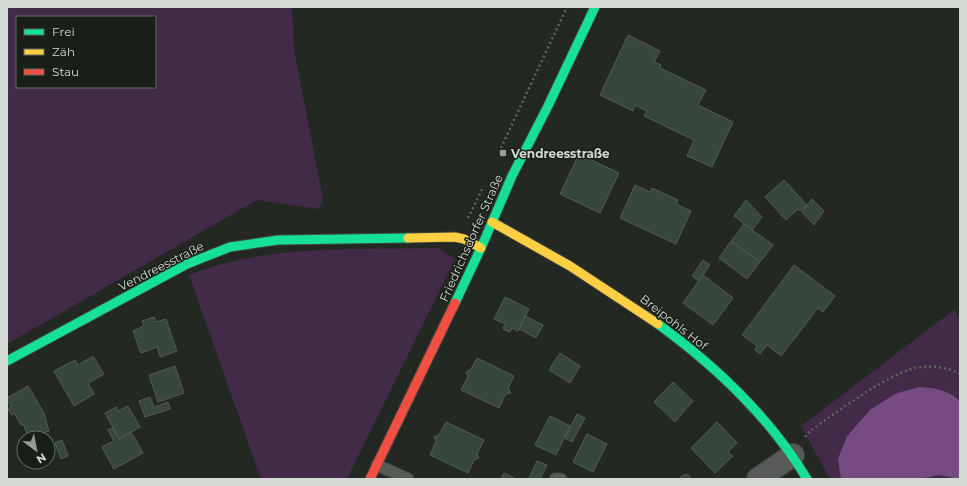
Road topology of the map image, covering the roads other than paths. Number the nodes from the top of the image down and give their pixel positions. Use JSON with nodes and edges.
{"nodes":[{"id":1,"x":595,"y":7,"type":"edge"},
{"id":2,"x":492,"y":222,"type":"junction"},
{"id":3,"x":481,"y":248,"type":"junction"},
{"id":4,"x":7,"y":361,"type":"edge"},
{"id":5,"x":793,"y":455,"type":"junction"},
{"id":6,"x":377,"y":465,"type":"junction"},
{"id":7,"x":370,"y":479,"type":"edge"},
{"id":8,"x":408,"y":479,"type":"edge"},
{"id":9,"x":556,"y":479,"type":"edge"},
{"id":10,"x":561,"y":479,"type":"edge"},
{"id":11,"x":758,"y":479,"type":"edge"},
{"id":12,"x":807,"y":479,"type":"edge"}],
"edges":[{"from":1,"to":2,"type":"street","name":"Friedrichsdorfer Straße"},
{"from":2,"to":3,"type":"street","name":"Friedrichsdorfer Straße"},
{"from":2,"to":5,"type":"street","name":"Breipohls Hof"},
{"from":3,"to":4,"type":"street","name":"Vendreesstraße"},
{"from":3,"to":6,"type":"street","name":"Friedrichsdorfer Straße"},
{"from":5,"to":11,"type":"street"},
{"from":5,"to":12,"type":"street","name":"Breipohls Hof"},
{"from":6,"to":7,"type":"street","name":"Friedrichsdorfer Straße"},
{"from":6,"to":8,"type":"lane"},
{"from":9,"to":10,"type":"lane"}]}
